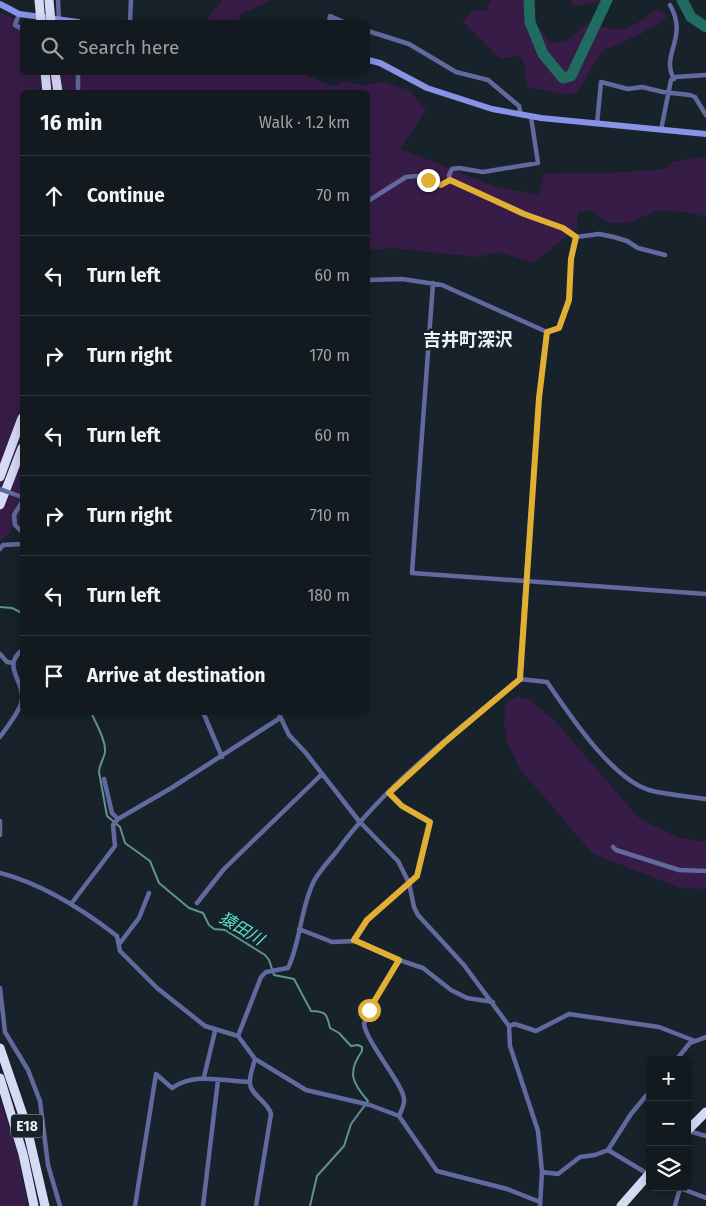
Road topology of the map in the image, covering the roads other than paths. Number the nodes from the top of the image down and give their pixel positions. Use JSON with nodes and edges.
{"nodes":[{"id":1,"x":39,"y":0,"type":"edge"},
{"id":2,"x":49,"y":0,"type":"edge"},
{"id":3,"x":58,"y":0,"type":"edge"},
{"id":4,"x":131,"y":0,"type":"edge"},
{"id":5,"x":0,"y":4,"type":"edge"},
{"id":6,"x":670,"y":5,"type":"dead end"},
{"id":7,"x":18,"y":14,"type":"junction"},
{"id":8,"x":41,"y":20,"type":"edge"},
{"id":9,"x":46,"y":20,"type":"edge"},
{"id":10,"x":54,"y":20,"type":"edge"},
{"id":11,"x":55,"y":20,"type":"edge"},
{"id":12,"x":130,"y":20,"type":"edge"},
{"id":13,"x":329,"y":20,"type":"edge"},
{"id":14,"x":339,"y":20,"type":"edge"},
{"id":15,"x":20,"y":28,"type":"edge"},
{"id":16,"x":370,"y":33,"type":"edge"},
{"id":17,"x":370,"y":60,"type":"edge"},
{"id":18,"x":45,"y":75,"type":"edge"},
{"id":19,"x":55,"y":75,"type":"edge"},
{"id":20,"x":78,"y":75,"type":"edge"},
{"id":21,"x":706,"y":75,"type":"edge"},
{"id":22,"x":674,"y":78,"type":"junction"},
{"id":23,"x":47,"y":90,"type":"edge"},
{"id":24,"x":58,"y":90,"type":"edge"},
{"id":25,"x":78,"y":90,"type":"edge"},
{"id":26,"x":668,"y":92,"type":"junction"},
{"id":27,"x":522,"y":115,"type":"junction"},
{"id":28,"x":706,"y":115,"type":"edge"},
{"id":29,"x":531,"y":117,"type":"junction"},
{"id":30,"x":597,"y":124,"type":"junction"},
{"id":31,"x":660,"y":130,"type":"junction"},
{"id":32,"x":706,"y":134,"type":"edge"},
{"id":33,"x":450,"y":180,"type":"junction"},
{"id":34,"x":370,"y":200,"type":"edge"},
{"id":35,"x":576,"y":237,"type":"junction"},
{"id":36,"x":665,"y":255,"type":"dead end"},
{"id":37,"x":370,"y":280,"type":"edge"},
{"id":38,"x":433,"y":283,"type":"junction"},
{"id":39,"x":547,"y":332,"type":"junction"},
{"id":40,"x":20,"y":423,"type":"edge"},
{"id":41,"x":20,"y":453,"type":"edge"},
{"id":42,"x":0,"y":477,"type":"edge"},
{"id":43,"x":0,"y":489,"type":"edge"},
{"id":44,"x":20,"y":496,"type":"edge"},
{"id":45,"x":0,"y":505,"type":"edge"},
{"id":46,"x":20,"y":505,"type":"edge"},
{"id":47,"x":20,"y":530,"type":"edge"},
{"id":48,"x":20,"y":544,"type":"edge"},
{"id":49,"x":0,"y":549,"type":"edge"},
{"id":50,"x":526,"y":581,"type":"junction"},
{"id":51,"x":706,"y":594,"type":"edge"},
{"id":52,"x":20,"y":652,"type":"edge"},
{"id":53,"x":0,"y":654,"type":"edge"},
{"id":54,"x":13,"y":663,"type":"junction"},
{"id":55,"x":520,"y":679,"type":"junction"},
{"id":56,"x":20,"y":687,"type":"edge"},
{"id":57,"x":20,"y":704,"type":"edge"},
{"id":58,"x":204,"y":715,"type":"edge"},
{"id":59,"x":279,"y":715,"type":"edge"},
{"id":60,"x":280,"y":718,"type":"junction"},
{"id":61,"x":0,"y":737,"type":"edge"},
{"id":62,"x":222,"y":757,"type":"junction"},
{"id":63,"x":322,"y":774,"type":"junction"},
{"id":64,"x":104,"y":779,"type":"dead end"},
{"id":65,"x":389,"y":793,"type":"junction"},
{"id":66,"x":706,"y":799,"type":"edge"},
{"id":67,"x":118,"y":819,"type":"junction"},
{"id":68,"x":0,"y":821,"type":"edge"},
{"id":69,"x":359,"y":822,"type":"junction"},
{"id":70,"x":0,"y":835,"type":"edge"},
{"id":71,"x":613,"y":847,"type":"dead end"},
{"id":72,"x":706,"y":871,"type":"edge"},
{"id":73,"x":0,"y":873,"type":"edge"},
{"id":74,"x":409,"y":882,"type":"junction"},
{"id":75,"x":149,"y":893,"type":"dead end"},
{"id":76,"x":197,"y":903,"type":"dead end"},
{"id":77,"x":72,"y":904,"type":"junction"},
{"id":78,"x":300,"y":929,"type":"junction"},
{"id":79,"x":354,"y":940,"type":"junction"},
{"id":80,"x":120,"y":943,"type":"junction"},
{"id":81,"x":399,"y":960,"type":"junction"},
{"id":82,"x":0,"y":988,"type":"edge"},
{"id":83,"x":493,"y":1002,"type":"junction"},
{"id":84,"x":509,"y":1026,"type":"junction"},
{"id":85,"x":215,"y":1031,"type":"junction"},
{"id":86,"x":238,"y":1036,"type":"junction"},
{"id":87,"x":706,"y":1037,"type":"edge"},
{"id":88,"x":694,"y":1041,"type":"junction"},
{"id":89,"x":0,"y":1048,"type":"edge"},
{"id":90,"x":679,"y":1056,"type":"edge"},
{"id":91,"x":255,"y":1059,"type":"junction"},
{"id":92,"x":0,"y":1078,"type":"edge"},
{"id":93,"x":204,"y":1078,"type":"junction"},
{"id":94,"x":218,"y":1080,"type":"junction"},
{"id":95,"x":250,"y":1082,"type":"junction"},
{"id":96,"x":646,"y":1097,"type":"edge"},
{"id":97,"x":706,"y":1112,"type":"edge"},
{"id":98,"x":399,"y":1116,"type":"junction"},
{"id":99,"x":691,"y":1128,"type":"edge"},
{"id":100,"x":691,"y":1132,"type":"edge"},
{"id":101,"x":706,"y":1136,"type":"edge"},
{"id":102,"x":608,"y":1150,"type":"junction"},
{"id":103,"x":542,"y":1172,"type":"junction"},
{"id":104,"x":646,"y":1172,"type":"edge"},
{"id":105,"x":646,"y":1177,"type":"edge"},
{"id":106,"x":678,"y":1191,"type":"edge"},
{"id":107,"x":686,"y":1191,"type":"edge"},
{"id":108,"x":706,"y":1198,"type":"edge"},
{"id":109,"x":540,"y":1204,"type":"edge"},
{"id":110,"x":34,"y":1206,"type":"edge"},
{"id":111,"x":45,"y":1206,"type":"edge"},
{"id":112,"x":60,"y":1206,"type":"edge"},
{"id":113,"x":135,"y":1206,"type":"edge"},
{"id":114,"x":203,"y":1206,"type":"edge"},
{"id":115,"x":256,"y":1206,"type":"edge"},
{"id":116,"x":621,"y":1206,"type":"edge"},
{"id":117,"x":675,"y":1206,"type":"edge"}],
"edges":[{"from":1,"to":8,"type":"highway","bridge":true},
{"from":2,"to":10,"type":"highway","bridge":true},
{"from":3,"to":11,"type":"street"},
{"from":4,"to":12,"type":"street"},
{"from":5,"to":7,"type":"street"},
{"from":6,"to":22,"type":"street"},
{"from":7,"to":9,"type":"street"},
{"from":7,"to":15,"type":"street"},
{"from":13,"to":14,"type":"street"},
{"from":16,"to":27,"type":"street"},
{"from":17,"to":27,"type":"street"},
{"from":18,"to":23,"type":"highway"},
{"from":19,"to":24,"type":"highway"},
{"from":20,"to":25,"type":"street"},
{"from":21,"to":22,"type":"street"},
{"from":22,"to":26,"type":"street"},
{"from":26,"to":28,"type":"street"},
{"from":26,"to":30,"type":"street"},
{"from":26,"to":31,"type":"street"},
{"from":27,"to":29,"type":"street"},
{"from":29,"to":30,"type":"street"},
{"from":29,"to":33,"type":"street"},
{"from":30,"to":31,"type":"street"},
{"from":31,"to":32,"type":"street"},
{"from":33,"to":34,"type":"street"},
{"from":33,"to":35,"type":"street"},
{"from":35,"to":36,"type":"street"},
{"from":35,"to":39,"type":"street"},
{"from":37,"to":38,"type":"street"},
{"from":38,"to":39,"type":"street"},
{"from":38,"to":50,"type":"street"},
{"from":39,"to":50,"type":"street"},
{"from":40,"to":42,"type":"highway"},
{"from":41,"to":45,"type":"highway"},
{"from":43,"to":44,"type":"street","bridge":true},
{"from":46,"to":47,"type":"street"},
{"from":48,"to":49,"type":"street"},
{"from":50,"to":51,"type":"street"},
{"from":50,"to":55,"type":"street"},
{"from":52,"to":54,"type":"street"},
{"from":53,"to":54,"type":"street"},
{"from":54,"to":56,"type":"street"},
{"from":55,"to":65,"type":"street"},
{"from":55,"to":66,"type":"street"},
{"from":57,"to":61,"type":"street"},
{"from":58,"to":62,"type":"street"},
{"from":59,"to":60,"type":"street"},
{"from":60,"to":62,"type":"street"},
{"from":60,"to":63,"type":"street"},
{"from":62,"to":67,"type":"street"},
{"from":63,"to":69,"type":"street"},
{"from":63,"to":76,"type":"street"},
{"from":64,"to":67,"type":"street"},
{"from":65,"to":69,"type":"street"},
{"from":65,"to":74,"type":"street"},
{"from":67,"to":77,"type":"street"},
{"from":68,"to":70,"type":"street"},
{"from":69,"to":74,"type":"street"},
{"from":69,"to":78,"type":"street"},
{"from":71,"to":72,"type":"street"},
{"from":73,"to":77,"type":"street"},
{"from":74,"to":79,"type":"street"},
{"from":74,"to":83,"type":"street"},
{"from":75,"to":80,"type":"street"},
{"from":77,"to":80,"type":"street"},
{"from":78,"to":79,"type":"street"},
{"from":78,"to":86,"type":"street"},
{"from":79,"to":81,"type":"street"},
{"from":80,"to":85,"type":"street"},
{"from":81,"to":83,"type":"street"},
{"from":81,"to":98,"type":"street"},
{"from":82,"to":112,"type":"street"},
{"from":83,"to":84,"type":"street"},
{"from":84,"to":88,"type":"street"},
{"from":84,"to":103,"type":"street"},
{"from":85,"to":86,"type":"street"},
{"from":85,"to":93,"type":"street"},
{"from":86,"to":91,"type":"street"},
{"from":87,"to":88,"type":"street"},
{"from":88,"to":90,"type":"street"},
{"from":89,"to":111,"type":"highway","number":"E18"},
{"from":91,"to":95,"type":"street"},
{"from":91,"to":98,"type":"street"},
{"from":92,"to":110,"type":"highway","number":"E18"},
{"from":93,"to":94,"type":"street"},
{"from":93,"to":113,"type":"street"},
{"from":94,"to":95,"type":"street"},
{"from":94,"to":114,"type":"street"},
{"from":95,"to":115,"type":"street"},
{"from":96,"to":102,"type":"street"},
{"from":97,"to":99,"type":"highway"},
{"from":98,"to":109,"type":"street"},
{"from":100,"to":101,"type":"street"},
{"from":102,"to":103,"type":"street"},
{"from":102,"to":104,"type":"street"},
{"from":103,"to":109,"type":"street"},
{"from":105,"to":116,"type":"highway"},
{"from":106,"to":117,"type":"street"},
{"from":107,"to":108,"type":"street"}]}
